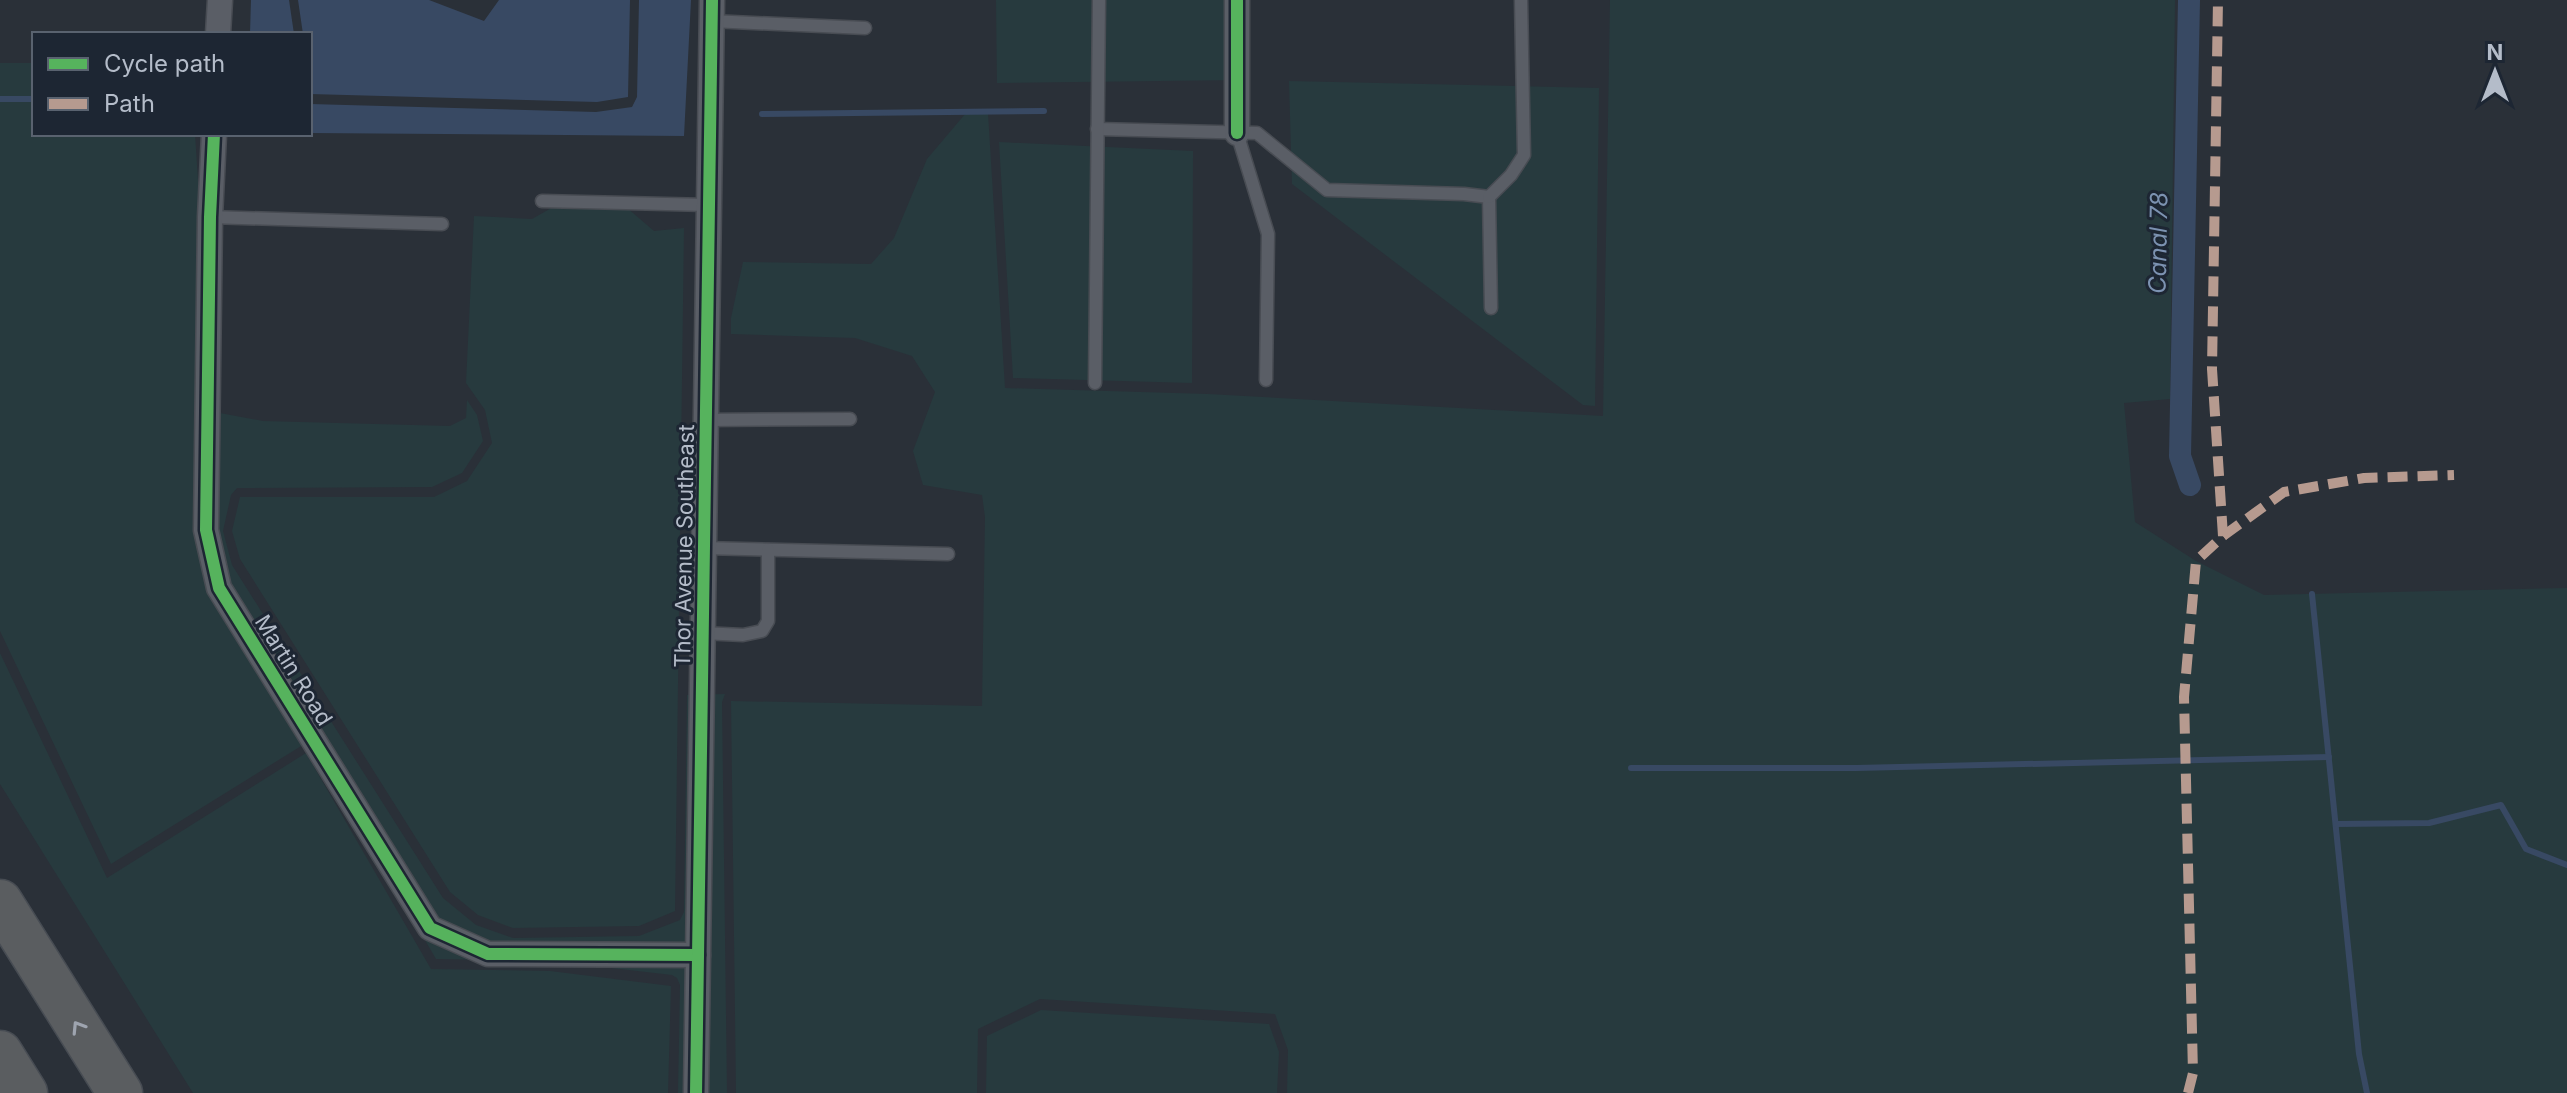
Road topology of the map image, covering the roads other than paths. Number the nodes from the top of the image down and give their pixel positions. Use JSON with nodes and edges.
{"nodes":[{"id":1,"x":220,"y":0,"type":"edge"},
{"id":2,"x":1099,"y":0,"type":"edge"},
{"id":3,"x":1237,"y":0,"type":"edge"},
{"id":4,"x":1521,"y":0,"type":"edge"},
{"id":5,"x":711,"y":10,"type":"edge"},
{"id":6,"x":865,"y":28,"type":"dead end"},
{"id":7,"x":218,"y":32,"type":"edge"},
{"id":8,"x":1097,"y":129,"type":"junction"},
{"id":9,"x":1237,"y":133,"type":"junction"},
{"id":10,"x":214,"y":136,"type":"edge"},
{"id":11,"x":1489,"y":197,"type":"junction"},
{"id":12,"x":542,"y":201,"type":"dead end"},
{"id":13,"x":708,"y":205,"type":"junction"},
{"id":14,"x":210,"y":217,"type":"junction"},
{"id":15,"x":442,"y":224,"type":"dead end"},
{"id":16,"x":1491,"y":308,"type":"dead end"},
{"id":17,"x":1266,"y":380,"type":"dead end"},
{"id":18,"x":1095,"y":383,"type":"dead end"},
{"id":19,"x":850,"y":419,"type":"dead end"},
{"id":20,"x":705,"y":420,"type":"junction"},
{"id":21,"x":703,"y":548,"type":"junction"},
{"id":22,"x":768,"y":550,"type":"junction"},
{"id":23,"x":948,"y":554,"type":"dead end"},
{"id":24,"x":702,"y":633,"type":"junction"},
{"id":25,"x":0,"y":902,"type":"edge"},
{"id":26,"x":698,"y":955,"type":"junction"},
{"id":27,"x":0,"y":1053,"type":"edge"},
{"id":28,"x":25,"y":1093,"type":"edge"},
{"id":29,"x":120,"y":1093,"type":"edge"},
{"id":30,"x":696,"y":1093,"type":"edge"}],
"edges":[{"from":1,"to":7,"type":"street"},
{"from":2,"to":8,"type":"lane"},
{"from":3,"to":9,"type":"street"},
{"from":4,"to":11,"type":"lane"},
{"from":5,"to":6,"type":"lane"},
{"from":5,"to":13,"type":"street","name":"Thor Avenue Southeast"},
{"from":8,"to":9,"type":"lane"},
{"from":8,"to":18,"type":"lane"},
{"from":9,"to":11,"type":"lane"},
{"from":9,"to":17,"type":"lane"},
{"from":10,"to":14,"type":"street","name":"Martin Road"},
{"from":11,"to":16,"type":"lane"},
{"from":12,"to":13,"type":"lane"},
{"from":13,"to":20,"type":"street","name":"Thor Avenue Southeast"},
{"from":14,"to":15,"type":"lane"},
{"from":14,"to":26,"type":"street","name":"Martin Road"},
{"from":19,"to":20,"type":"lane"},
{"from":20,"to":21,"type":"street","name":"Thor Avenue Southeast"},
{"from":21,"to":22,"type":"lane"},
{"from":21,"to":24,"type":"street","name":"Thor Avenue Southeast"},
{"from":22,"to":23,"type":"lane"},
{"from":22,"to":24,"type":"lane"},
{"from":24,"to":26,"type":"street","name":"Thor Avenue Southeast"},
{"from":29,"to":25,"type":"highway","one_way":true},
{"from":26,"to":30,"type":"street","name":"Thor Avenue Southeast"},
{"from":27,"to":28,"type":"highway"}]}
